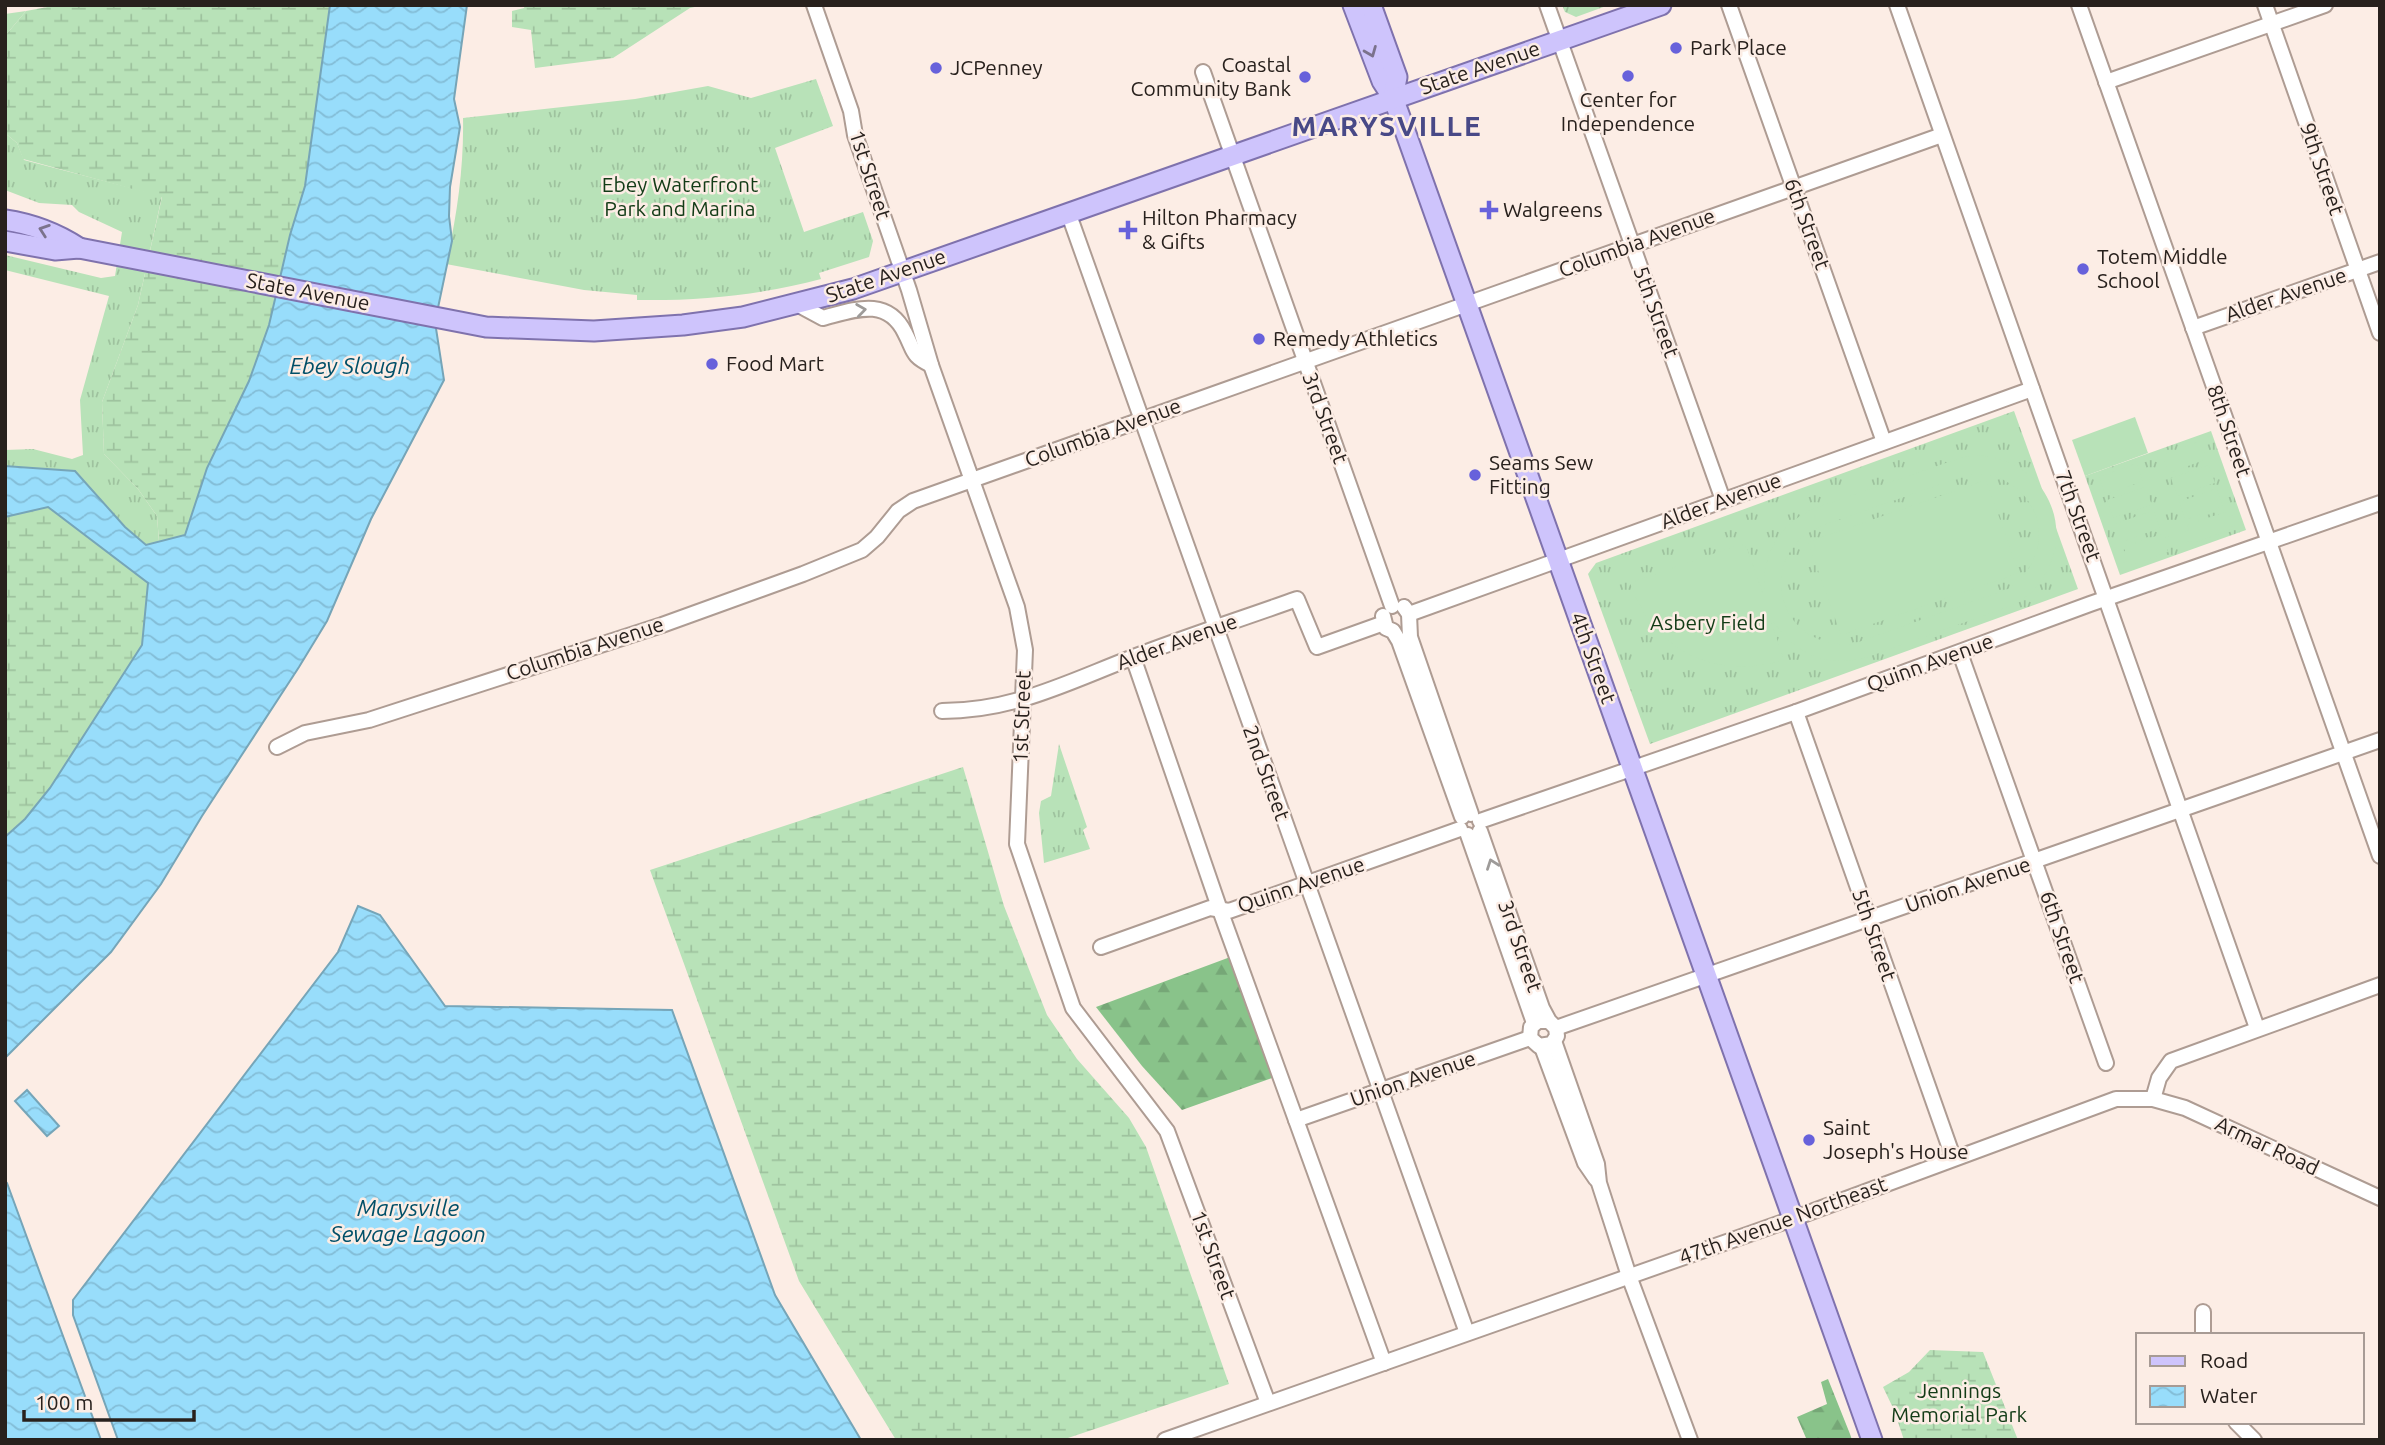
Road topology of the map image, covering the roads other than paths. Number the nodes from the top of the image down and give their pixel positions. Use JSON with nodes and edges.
{"nodes":[{"id":1,"x":814,"y":5,"type":"edge"},
{"id":2,"x":1353,"y":5,"type":"edge"},
{"id":3,"x":1370,"y":5,"type":"edge"},
{"id":4,"x":1547,"y":5,"type":"edge"},
{"id":5,"x":1661,"y":5,"type":"edge"},
{"id":6,"x":1729,"y":5,"type":"edge"},
{"id":7,"x":1896,"y":5,"type":"edge"},
{"id":8,"x":2079,"y":5,"type":"edge"},
{"id":9,"x":2265,"y":5,"type":"edge"},
{"id":10,"x":2325,"y":5,"type":"edge"},
{"id":11,"x":2272,"y":24,"type":"junction"},
{"id":12,"x":1559,"y":41,"type":"junction"},
{"id":13,"x":1203,"y":72,"type":"dead end"},
{"id":14,"x":2106,"y":82,"type":"junction"},
{"id":15,"x":1393,"y":97,"type":"junction"},
{"id":16,"x":1942,"y":135,"type":"junction"},
{"id":17,"x":1234,"y":155,"type":"junction"},
{"id":18,"x":1794,"y":187,"type":"junction"},
{"id":19,"x":1068,"y":212,"type":"junction"},
{"id":20,"x":5,"y":220,"type":"edge"},
{"id":21,"x":5,"y":241,"type":"edge"},
{"id":22,"x":1632,"y":245,"type":"junction"},
{"id":23,"x":79,"y":248,"type":"junction"},
{"id":24,"x":2380,"y":262,"type":"edge"},
{"id":25,"x":2357,"y":270,"type":"junction"},
{"id":26,"x":903,"y":271,"type":"junction"},
{"id":27,"x":1467,"y":303,"type":"junction"},
{"id":28,"x":797,"y":304,"type":"junction"},
{"id":29,"x":2193,"y":328,"type":"junction"},
{"id":30,"x":2380,"y":332,"type":"edge"},
{"id":31,"x":1305,"y":361,"type":"junction"},
{"id":32,"x":931,"y":365,"type":"junction"},
{"id":33,"x":2032,"y":388,"type":"junction"},
{"id":34,"x":1140,"y":419,"type":"junction"},
{"id":35,"x":1884,"y":442,"type":"junction"},
{"id":36,"x":972,"y":480,"type":"junction"},
{"id":37,"x":1723,"y":500,"type":"junction"},
{"id":38,"x":2380,"y":503,"type":"edge"},
{"id":39,"x":2268,"y":542,"type":"junction"},
{"id":40,"x":1558,"y":560,"type":"junction"},
{"id":41,"x":2107,"y":599,"type":"junction"},
{"id":42,"x":1392,"y":606,"type":"junction"},
{"id":43,"x":1409,"y":619,"type":"junction"},
{"id":44,"x":1388,"y":627,"type":"junction"},
{"id":45,"x":1215,"y":629,"type":"junction"},
{"id":46,"x":1960,"y":653,"type":"junction"},
{"id":47,"x":1133,"y":657,"type":"junction"},
{"id":48,"x":1022,"y":701,"type":"junction"},
{"id":49,"x":942,"y":710,"type":"dead end"},
{"id":50,"x":1796,"y":712,"type":"junction"},
{"id":51,"x":2380,"y":740,"type":"edge"},
{"id":52,"x":277,"y":747,"type":"dead end"},
{"id":53,"x":2343,"y":753,"type":"junction"},
{"id":54,"x":1632,"y":769,"type":"junction"},
{"id":55,"x":2180,"y":810,"type":"junction"},
{"id":56,"x":1470,"y":824,"type":"junction"},
{"id":57,"x":2380,"y":856,"type":"edge"},
{"id":58,"x":2036,"y":861,"type":"junction"},
{"id":59,"x":1306,"y":884,"type":"junction"},
{"id":60,"x":1220,"y":909,"type":"junction"},
{"id":61,"x":1869,"y":919,"type":"junction"},
{"id":62,"x":1101,"y":947,"type":"dead end"},
{"id":63,"x":1706,"y":976,"type":"junction"},
{"id":64,"x":2380,"y":985,"type":"edge"},
{"id":65,"x":2257,"y":1028,"type":"junction"},
{"id":66,"x":1544,"y":1033,"type":"junction"},
{"id":67,"x":2106,"y":1063,"type":"dead end"},
{"id":68,"x":1380,"y":1091,"type":"junction"},
{"id":69,"x":2153,"y":1098,"type":"junction"},
{"id":70,"x":1296,"y":1120,"type":"junction"},
{"id":71,"x":1953,"y":1157,"type":"junction"},
{"id":72,"x":2380,"y":1198,"type":"edge"},
{"id":73,"x":1793,"y":1219,"type":"junction"},
{"id":74,"x":1629,"y":1276,"type":"junction"},
{"id":75,"x":2203,"y":1312,"type":"dead end"},
{"id":76,"x":1467,"y":1333,"type":"junction"},
{"id":77,"x":2203,"y":1333,"type":"edge"},
{"id":78,"x":1384,"y":1363,"type":"junction"},
{"id":79,"x":1268,"y":1404,"type":"junction"},
{"id":80,"x":2238,"y":1424,"type":"edge"},
{"id":81,"x":1165,"y":1440,"type":"edge"},
{"id":82,"x":1690,"y":1440,"type":"edge"},
{"id":83,"x":1872,"y":1440,"type":"edge"},
{"id":84,"x":2254,"y":1440,"type":"edge"}],
"edges":[{"from":1,"to":26,"type":"street","name":"1st Street"},
{"from":2,"to":15,"type":"main road","name":"4th Street","one_way":true},
{"from":3,"to":15,"type":"main road","name":"4th Street"},
{"from":4,"to":12,"type":"street","name":"5th Street"},
{"from":5,"to":12,"type":"main road","name":"State Avenue"},
{"from":6,"to":18,"type":"street","name":"6th Street"},
{"from":7,"to":16,"type":"street","name":"7th Street"},
{"from":8,"to":14,"type":"street","name":"8th Street"},
{"from":9,"to":11,"type":"street","name":"9th Street"},
{"from":10,"to":11,"type":"street"},
{"from":11,"to":14,"type":"street"},
{"from":11,"to":25,"type":"street","name":"9th Street"},
{"from":12,"to":15,"type":"main road","name":"State Avenue"},
{"from":12,"to":22,"type":"street","name":"5th Street"},
{"from":13,"to":17,"type":"street","name":"3rd Street"},
{"from":14,"to":29,"type":"street","name":"8th Street"},
{"from":15,"to":17,"type":"main road","name":"State Avenue"},
{"from":15,"to":27,"type":"main road","name":"4th Street"},
{"from":16,"to":18,"type":"street","name":"Columbia Avenue"},
{"from":16,"to":33,"type":"street","name":"7th Street"},
{"from":17,"to":19,"type":"main road","name":"State Avenue"},
{"from":17,"to":31,"type":"street","name":"3rd Street"},
{"from":18,"to":22,"type":"street","name":"Columbia Avenue"},
{"from":18,"to":35,"type":"street","name":"6th Street"},
{"from":19,"to":26,"type":"main road","name":"State Avenue"},
{"from":19,"to":34,"type":"street","name":"2nd Street"},
{"from":23,"to":20,"type":"main road","name":"State Avenue","one_way":true},
{"from":21,"to":23,"type":"main road","name":"State Avenue"},
{"from":22,"to":27,"type":"street","name":"Columbia Avenue"},
{"from":22,"to":37,"type":"street","name":"5th Street"},
{"from":23,"to":28,"type":"main road","name":"State Avenue"},
{"from":24,"to":25,"type":"street","name":"Alder Avenue"},
{"from":25,"to":29,"type":"street","name":"Alder Avenue"},
{"from":25,"to":30,"type":"street","name":"9th Street"},
{"from":26,"to":28,"type":"main road","name":"State Avenue"},
{"from":26,"to":32,"type":"street","name":"1st Street"},
{"from":27,"to":31,"type":"street","name":"Columbia Avenue"},
{"from":27,"to":40,"type":"main road","name":"4th Street"},
{"from":28,"to":32,"type":"street","one_way":true},
{"from":29,"to":39,"type":"street","name":"8th Street"},
{"from":31,"to":34,"type":"street","name":"Columbia Avenue"},
{"from":31,"to":42,"type":"street","name":"3rd Street"},
{"from":32,"to":36,"type":"street","name":"1st Street"},
{"from":33,"to":35,"type":"street","name":"Alder Avenue"},
{"from":33,"to":41,"type":"street","name":"7th Street"},
{"from":34,"to":36,"type":"street","name":"Columbia Avenue"},
{"from":34,"to":45,"type":"street","name":"2nd Street"},
{"from":35,"to":37,"type":"street","name":"Alder Avenue"},
{"from":36,"to":48,"type":"street","name":"1st Street"},
{"from":36,"to":52,"type":"street","name":"Columbia Avenue"},
{"from":37,"to":40,"type":"street","name":"Alder Avenue"},
{"from":38,"to":39,"type":"street","name":"Quinn Avenue"},
{"from":39,"to":41,"type":"street","name":"Quinn Avenue"},
{"from":39,"to":53,"type":"street","name":"8th Street"},
{"from":40,"to":43,"type":"street","name":"Alder Avenue"},
{"from":40,"to":54,"type":"main road","name":"4th Street"},
{"from":41,"to":46,"type":"street","name":"Quinn Avenue"},
{"from":41,"to":55,"type":"street","name":"7th Street"},
{"from":42,"to":43,"type":"street"},
{"from":42,"to":44,"type":"street"},
{"from":43,"to":44,"type":"street"},
{"from":43,"to":56,"type":"street","name":"3rd Street"},
{"from":44,"to":45,"type":"street","name":"Alder Avenue"},
{"from":44,"to":56,"type":"street","name":"3rd Street"},
{"from":45,"to":47,"type":"street","name":"Alder Avenue"},
{"from":45,"to":59,"type":"street","name":"2nd Street"},
{"from":46,"to":50,"type":"street","name":"Quinn Avenue"},
{"from":46,"to":58,"type":"street","name":"6th Street"},
{"from":47,"to":48,"type":"street","name":"Alder Avenue"},
{"from":47,"to":60,"type":"street"},
{"from":48,"to":49,"type":"street"},
{"from":48,"to":79,"type":"street","name":"1st Street"},
{"from":50,"to":54,"type":"street","name":"Quinn Avenue"},
{"from":50,"to":61,"type":"street","name":"5th Street"},
{"from":51,"to":53,"type":"street","name":"Union Avenue"},
{"from":53,"to":55,"type":"street","name":"Union Avenue"},
{"from":53,"to":57,"type":"street","name":"8th Street"},
{"from":54,"to":56,"type":"street","name":"Quinn Avenue"},
{"from":54,"to":63,"type":"main road","name":"4th Street"},
{"from":55,"to":58,"type":"street","name":"Union Avenue"},
{"from":55,"to":65,"type":"street","name":"7th Street"},
{"from":56,"to":59,"type":"street","name":"Quinn Avenue"},
{"from":56,"to":66,"type":"street","name":"3rd Street"},
{"from":58,"to":61,"type":"street","name":"Union Avenue"},
{"from":58,"to":67,"type":"street","name":"6th Street"},
{"from":59,"to":60,"type":"street","name":"Quinn Avenue"},
{"from":59,"to":68,"type":"street","name":"2nd Street"},
{"from":60,"to":62,"type":"street","name":"Quinn Avenue"},
{"from":60,"to":70,"type":"street"},
{"from":61,"to":63,"type":"street","name":"Union Avenue"},
{"from":61,"to":71,"type":"street","name":"5th Street"},
{"from":63,"to":66,"type":"street","name":"Union Avenue"},
{"from":63,"to":73,"type":"main road","name":"4th Street"},
{"from":64,"to":65,"type":"street"},
{"from":65,"to":69,"type":"street"},
{"from":66,"to":68,"type":"street","name":"Union Avenue"},
{"from":66,"to":74,"type":"street","name":"3rd Street"},
{"from":68,"to":70,"type":"street","name":"Union Avenue"},
{"from":68,"to":76,"type":"street","name":"2nd Street"},
{"from":69,"to":71,"type":"street","name":"47th Avenue Northeast"},
{"from":69,"to":72,"type":"street","name":"Armar Road"},
{"from":70,"to":78,"type":"street"},
{"from":71,"to":73,"type":"street","name":"47th Avenue Northeast"},
{"from":73,"to":74,"type":"street","name":"47th Avenue Northeast"},
{"from":73,"to":83,"type":"main road","name":"4th Street"},
{"from":74,"to":76,"type":"street","name":"47th Avenue Northeast"},
{"from":74,"to":82,"type":"street","name":"3rd Street"},
{"from":75,"to":77,"type":"street"},
{"from":76,"to":78,"type":"street","name":"47th Avenue Northeast"},
{"from":78,"to":79,"type":"street","name":"47th Avenue Northeast"},
{"from":79,"to":81,"type":"street","name":"47th Avenue Northeast"},
{"from":80,"to":84,"type":"street"}]}
